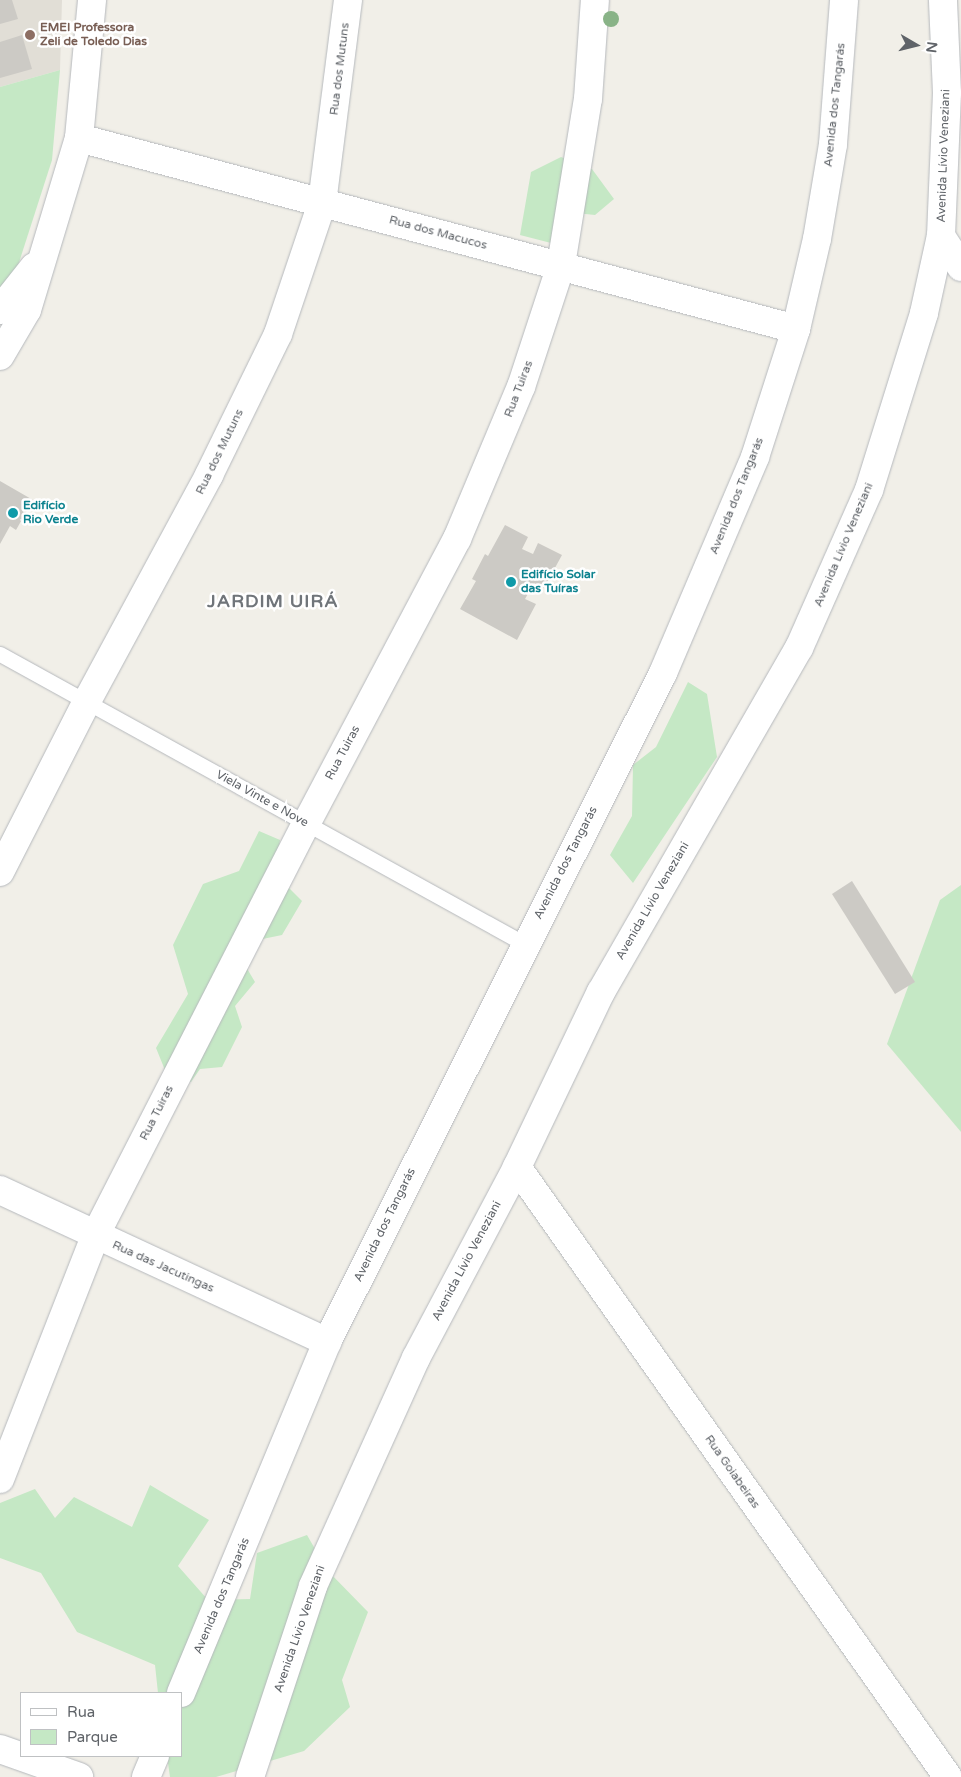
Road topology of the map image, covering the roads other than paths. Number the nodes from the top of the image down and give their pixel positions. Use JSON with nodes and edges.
{"nodes":[{"id":1,"x":92,"y":0,"type":"edge"},
{"id":2,"x":348,"y":0,"type":"edge"},
{"id":3,"x":595,"y":0,"type":"edge"},
{"id":4,"x":844,"y":0,"type":"edge"},
{"id":5,"x":943,"y":0,"type":"edge"},
{"id":6,"x":954,"y":93,"type":"edge"},
{"id":7,"x":79,"y":138,"type":"junction"},
{"id":8,"x":322,"y":203,"type":"junction"},
{"id":9,"x":941,"y":236,"type":"junction"},
{"id":10,"x":41,"y":258,"type":"junction"},
{"id":11,"x":561,"y":265,"type":"junction"},
{"id":12,"x":961,"y":267,"type":"edge"},
{"id":13,"x":0,"y":310,"type":"edge"},
{"id":14,"x":796,"y":329,"type":"junction"},
{"id":15,"x":0,"y":356,"type":"edge"},
{"id":16,"x":0,"y":654,"type":"edge"},
{"id":17,"x":87,"y":701,"type":"junction"},
{"id":18,"x":306,"y":824,"type":"junction"},
{"id":19,"x":0,"y":872,"type":"edge"},
{"id":20,"x":525,"y":944,"type":"junction"},
{"id":21,"x":517,"y":1167,"type":"junction"},
{"id":22,"x":0,"y":1190,"type":"edge"},
{"id":23,"x":95,"y":1236,"type":"junction"},
{"id":24,"x":327,"y":1342,"type":"junction"},
{"id":25,"x":0,"y":1479,"type":"edge"},
{"id":26,"x":181,"y":1692,"type":"edge"},
{"id":27,"x":0,"y":1749,"type":"edge"},
{"id":28,"x":20,"y":1756,"type":"edge"},
{"id":29,"x":23,"y":1757,"type":"edge"},
{"id":30,"x":155,"y":1757,"type":"edge"},
{"id":31,"x":79,"y":1777,"type":"edge"},
{"id":32,"x":146,"y":1777,"type":"edge"},
{"id":33,"x":250,"y":1777,"type":"edge"},
{"id":34,"x":948,"y":1777,"type":"edge"}],
"edges":[{"from":1,"to":7,"type":"street"},
{"from":2,"to":8,"type":"street","name":"Rua dos Mutuns"},
{"from":3,"to":11,"type":"street","name":"Rua Tuiras"},
{"from":4,"to":14,"type":"street","name":"Avenida dos Tangarás"},
{"from":5,"to":6,"type":"street","name":"Avenida Lívio Veneziani"},
{"from":6,"to":9,"type":"street","name":"Avenida Lívio Veneziani"},
{"from":7,"to":8,"type":"street","name":"Rua dos Macucos"},
{"from":7,"to":10,"type":"street"},
{"from":8,"to":11,"type":"street","name":"Rua dos Macucos"},
{"from":8,"to":17,"type":"street","name":"Rua dos Mutuns"},
{"from":9,"to":12,"type":"street"},
{"from":9,"to":21,"type":"street","name":"Avenida Lívio Veneziani"},
{"from":10,"to":13,"type":"street"},
{"from":10,"to":15,"type":"street"},
{"from":11,"to":14,"type":"street","name":"Rua dos Macucos"},
{"from":11,"to":18,"type":"street","name":"Rua Tuiras"},
{"from":14,"to":20,"type":"street","name":"Avenida dos Tangarás"},
{"from":16,"to":17,"type":"lane","name":"Viela Vinte e Nove"},
{"from":17,"to":18,"type":"lane","name":"Viela Vinte e Nove"},
{"from":17,"to":19,"type":"street","name":"Rua dos Mutuns"},
{"from":18,"to":20,"type":"lane","name":"Viela Vinte e Nove"},
{"from":18,"to":23,"type":"street","name":"Rua Tuiras"},
{"from":20,"to":24,"type":"street","name":"Avenida dos Tangarás"},
{"from":21,"to":33,"type":"street","name":"Avenida Lívio Veneziani"},
{"from":21,"to":34,"type":"street","name":"Rua Goiabeiras"},
{"from":22,"to":23,"type":"street","name":"Rua das Jacutingas"},
{"from":23,"to":24,"type":"street","name":"Rua das Jacutingas"},
{"from":23,"to":25,"type":"street","name":"Rua Tuiras"},
{"from":24,"to":26,"type":"street","name":"Avenida dos Tangarás"},
{"from":27,"to":28,"type":"street"},
{"from":29,"to":31,"type":"street"},
{"from":30,"to":32,"type":"street"}]}
